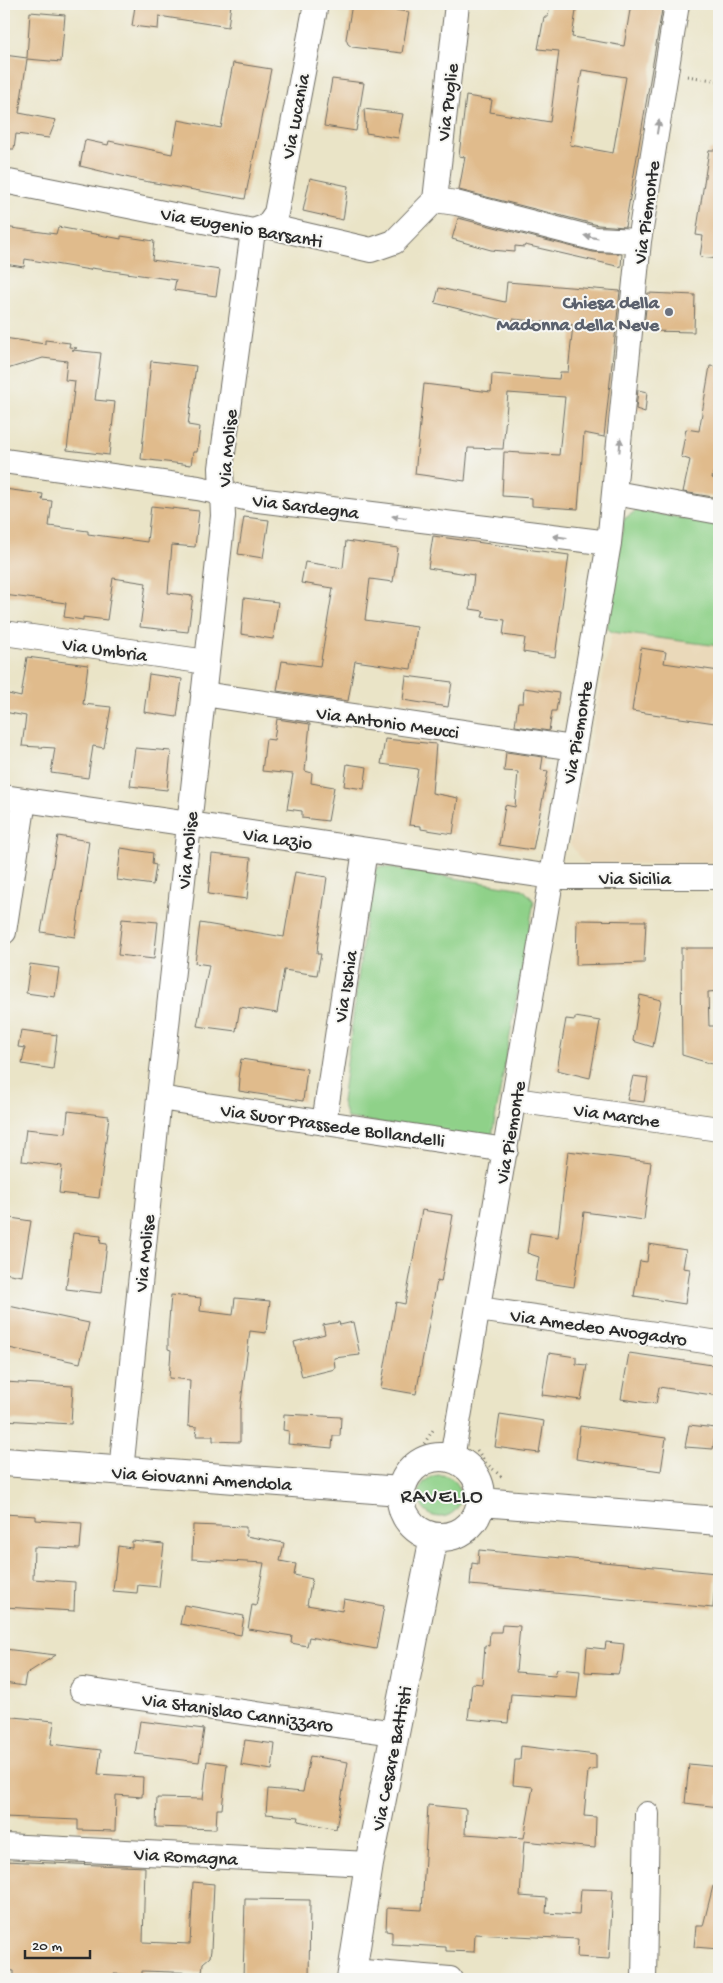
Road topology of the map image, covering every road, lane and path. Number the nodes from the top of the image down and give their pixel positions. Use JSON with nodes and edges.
{"nodes":[{"id":1,"x":316,"y":4,"type":"edge"},
{"id":2,"x":457,"y":4,"type":"edge"},
{"id":3,"x":677,"y":4,"type":"edge"},
{"id":4,"x":666,"y":74,"type":"junction"},
{"id":5,"x":719,"y":81,"type":"edge"},
{"id":6,"x":4,"y":181,"type":"edge"},
{"id":7,"x":435,"y":200,"type":"junction"},
{"id":8,"x":260,"y":228,"type":"junction"},
{"id":9,"x":639,"y":241,"type":"junction"},
{"id":10,"x":4,"y":461,"type":"edge"},
{"id":11,"x":222,"y":493,"type":"junction"},
{"id":12,"x":615,"y":493,"type":"junction"},
{"id":13,"x":719,"y":512,"type":"edge"},
{"id":14,"x":608,"y":543,"type":"junction"},
{"id":15,"x":4,"y":633,"type":"edge"},
{"id":16,"x":207,"y":662,"type":"junction"},
{"id":17,"x":203,"y":694,"type":"junction"},
{"id":18,"x":574,"y":748,"type":"junction"},
{"id":19,"x":14,"y":799,"type":"edge"},
{"id":20,"x":189,"y":824,"type":"junction"},
{"id":21,"x":365,"y":850,"type":"junction"},
{"id":22,"x":552,"y":877,"type":"junction"},
{"id":23,"x":719,"y":877,"type":"edge"},
{"id":24,"x":4,"y":932,"type":"edge"},
{"id":25,"x":159,"y":1098,"type":"junction"},
{"id":26,"x":515,"y":1100,"type":"junction"},
{"id":27,"x":324,"y":1123,"type":"junction"},
{"id":28,"x":719,"y":1129,"type":"edge"},
{"id":29,"x":506,"y":1150,"type":"junction"},
{"id":30,"x":478,"y":1309,"type":"junction"},
{"id":31,"x":719,"y":1343,"type":"edge"},
{"id":32,"x":452,"y":1458,"type":"junction"},
{"id":33,"x":4,"y":1462,"type":"edge"},
{"id":34,"x":122,"y":1471,"type":"junction"},
{"id":35,"x":400,"y":1491,"type":"junction"},
{"id":36,"x":481,"y":1502,"type":"junction"},
{"id":37,"x":719,"y":1521,"type":"edge"},
{"id":38,"x":434,"y":1537,"type":"junction"},
{"id":39,"x":82,"y":1690,"type":"dead end"},
{"id":40,"x":395,"y":1733,"type":"junction"},
{"id":41,"x":647,"y":1814,"type":"dead end"},
{"id":42,"x":4,"y":1846,"type":"edge"},
{"id":43,"x":369,"y":1864,"type":"junction"},
{"id":44,"x":352,"y":1975,"type":"edge"},
{"id":45,"x":450,"y":1979,"type":"edge"},
{"id":46,"x":644,"y":1979,"type":"edge"}],
"edges":[{"from":1,"to":8,"type":"street","name":"Via Lucania"},
{"from":2,"to":7,"type":"street","name":"Via Puglie"},
{"from":3,"to":4,"type":"street","name":"Via Piemonte"},
{"from":4,"to":5,"type":"path"},
{"from":9,"to":4,"type":"street","name":"Via Piemonte","one_way":true},
{"from":6,"to":8,"type":"street","name":"Via Eugenio Barsanti"},
{"from":7,"to":8,"type":"street","name":"Via Eugenio Barsanti"},
{"from":9,"to":7,"type":"street","one_way":true},
{"from":8,"to":11,"type":"street","name":"Via Molise"},
{"from":12,"to":9,"type":"street","name":"Via Piemonte","one_way":true},
{"from":10,"to":11,"type":"street","name":"Via Sardegna"},
{"from":14,"to":11,"type":"street","name":"Via Sardegna","one_way":true},
{"from":11,"to":16,"type":"street","name":"Via Molise"},
{"from":12,"to":13,"type":"street"},
{"from":12,"to":14,"type":"street","name":"Via Piemonte"},
{"from":14,"to":18,"type":"street","name":"Via Piemonte"},
{"from":15,"to":16,"type":"street","name":"Via Umbria"},
{"from":16,"to":17,"type":"street","name":"Via Molise"},
{"from":17,"to":18,"type":"street","name":"Via Antonio Meucci"},
{"from":17,"to":20,"type":"street","name":"Via Molise"},
{"from":18,"to":22,"type":"street","name":"Via Piemonte"},
{"from":19,"to":20,"type":"street","name":"Via Lazio"},
{"from":19,"to":24,"type":"street"},
{"from":20,"to":21,"type":"street","name":"Via Lazio"},
{"from":20,"to":25,"type":"street","name":"Via Molise"},
{"from":21,"to":22,"type":"street","name":"Via Lazio"},
{"from":21,"to":27,"type":"street","name":"Via Ischia"},
{"from":22,"to":23,"type":"street","name":"Via Sicilia"},
{"from":22,"to":26,"type":"street","name":"Via Piemonte"},
{"from":25,"to":27,"type":"street","name":"Via Suor Prassede Bollandelli"},
{"from":25,"to":34,"type":"street","name":"Via Molise"},
{"from":26,"to":28,"type":"street","name":"Via Marche"},
{"from":26,"to":29,"type":"street","name":"Via Piemonte"},
{"from":27,"to":29,"type":"street","name":"Via Suor Prassede Bollandelli"},
{"from":29,"to":30,"type":"street","name":"Via Piemonte"},
{"from":30,"to":31,"type":"street","name":"Via Amedeo Avogadro"},
{"from":30,"to":32,"type":"street","name":"Via Piemonte"},
{"from":32,"to":35,"type":"street"},
{"from":32,"to":36,"type":"street"},
{"from":33,"to":34,"type":"street","name":"Via Giovanni Amendola"},
{"from":34,"to":35,"type":"street","name":"Via Giovanni Amendola"},
{"from":35,"to":38,"type":"street"},
{"from":36,"to":37,"type":"street"},
{"from":36,"to":38,"type":"street"},
{"from":38,"to":40,"type":"street","name":"Via Cesare Battisti"},
{"from":39,"to":40,"type":"street","name":"Via Stanislao Cannizzaro"},
{"from":40,"to":43,"type":"street","name":"Via Cesare Battisti"},
{"from":41,"to":46,"type":"street"},
{"from":42,"to":43,"type":"street","name":"Via Romagna"},
{"from":43,"to":44,"type":"street","name":"Via Cesare Battisti"},
{"from":44,"to":45,"type":"street"}]}
